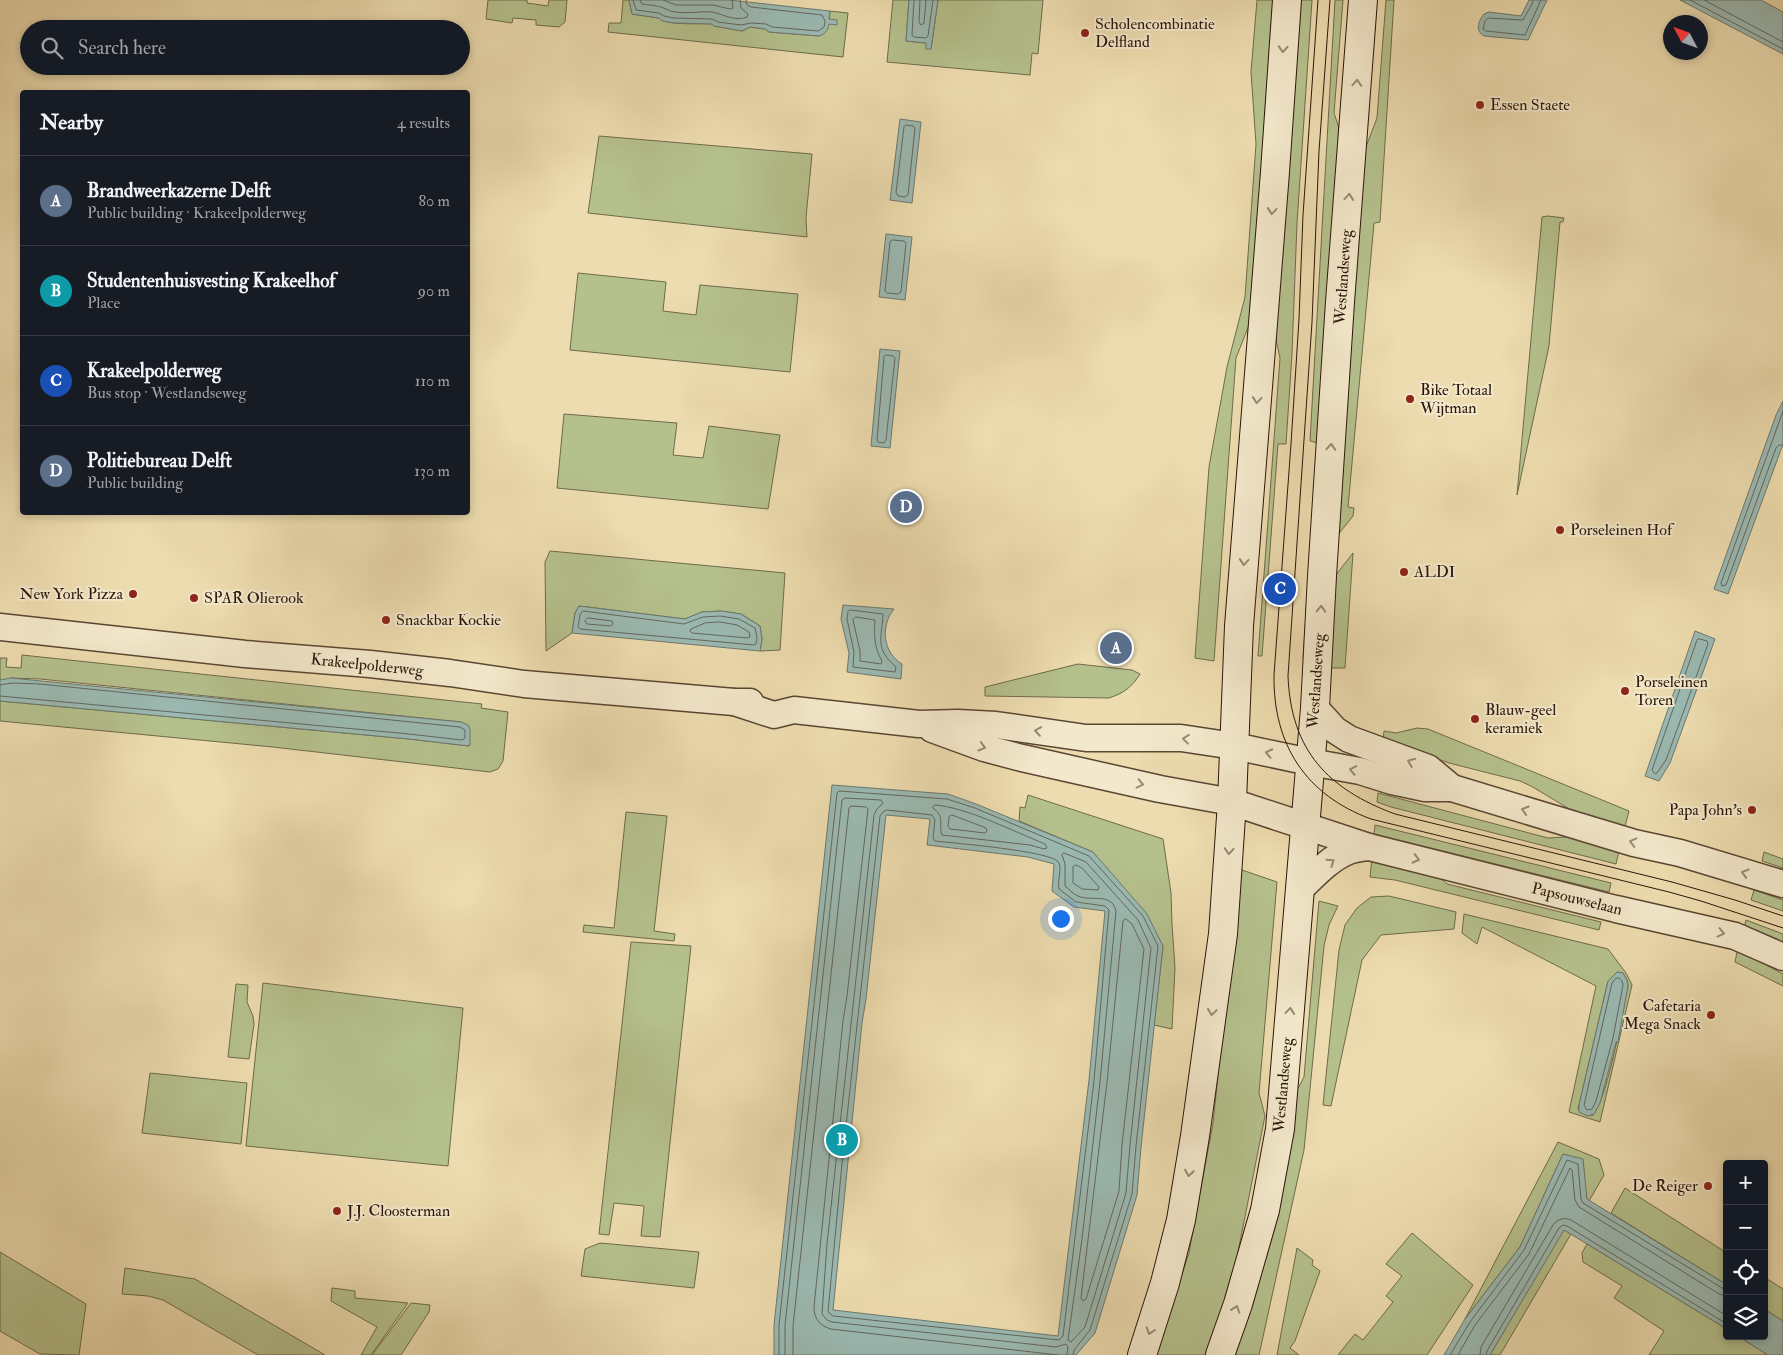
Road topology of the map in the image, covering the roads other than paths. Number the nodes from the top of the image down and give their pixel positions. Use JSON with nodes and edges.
{"nodes":[{"id":1,"x":1287,"y":0,"type":"edge"},
{"id":2,"x":1363,"y":0,"type":"edge"},
{"id":3,"x":0,"y":627,"type":"edge"},
{"id":4,"x":1315,"y":708,"type":"junction"},
{"id":5,"x":920,"y":724,"type":"junction"},
{"id":6,"x":1234,"y":746,"type":"junction"},
{"id":7,"x":1310,"y":762,"type":"junction"},
{"id":8,"x":1452,"y":788,"type":"junction"},
{"id":9,"x":1232,"y":802,"type":"junction"},
{"id":10,"x":1306,"y":826,"type":"junction"},
{"id":11,"x":1369,"y":847,"type":"junction"},
{"id":12,"x":1783,"y":884,"type":"edge"},
{"id":13,"x":1300,"y":889,"type":"junction"},
{"id":14,"x":1783,"y":957,"type":"edge"},
{"id":15,"x":1142,"y":1355,"type":"edge"},
{"id":16,"x":1220,"y":1355,"type":"edge"}],
"edges":[{"from":1,"to":6,"type":"main road","one_way":true},
{"from":4,"to":2,"type":"main road","name":"Westlandseweg","one_way":true},
{"from":3,"to":5,"type":"street","name":"Krakeelpolderweg"},
{"from":4,"to":7,"type":"main road","name":"Westlandseweg"},
{"from":8,"to":4,"type":"street","one_way":true},
{"from":6,"to":5,"type":"street","name":"Krakeelpolderweg","one_way":true},
{"from":5,"to":9,"type":"street","name":"Krakeelpolderweg","one_way":true},
{"from":7,"to":6,"type":"street","name":"Krakeelpolderweg","one_way":true},
{"from":6,"to":9,"type":"main road"},
{"from":8,"to":7,"type":"street","one_way":true},
{"from":7,"to":10,"type":"main road","name":"Westlandseweg"},
{"from":12,"to":8,"type":"street","one_way":true},
{"from":9,"to":10,"type":"street","name":"Papsouwselaan"},
{"from":9,"to":15,"type":"main road","one_way":true},
{"from":10,"to":11,"type":"street","name":"Papsouwselaan"},
{"from":10,"to":13,"type":"main road","name":"Westlandseweg"},
{"from":13,"to":11,"type":"street","name":"Papsouwselaan","one_way":true},
{"from":11,"to":14,"type":"street","name":"Papsouwselaan","one_way":true},
{"from":16,"to":13,"type":"main road","name":"Westlandseweg","one_way":true}]}
